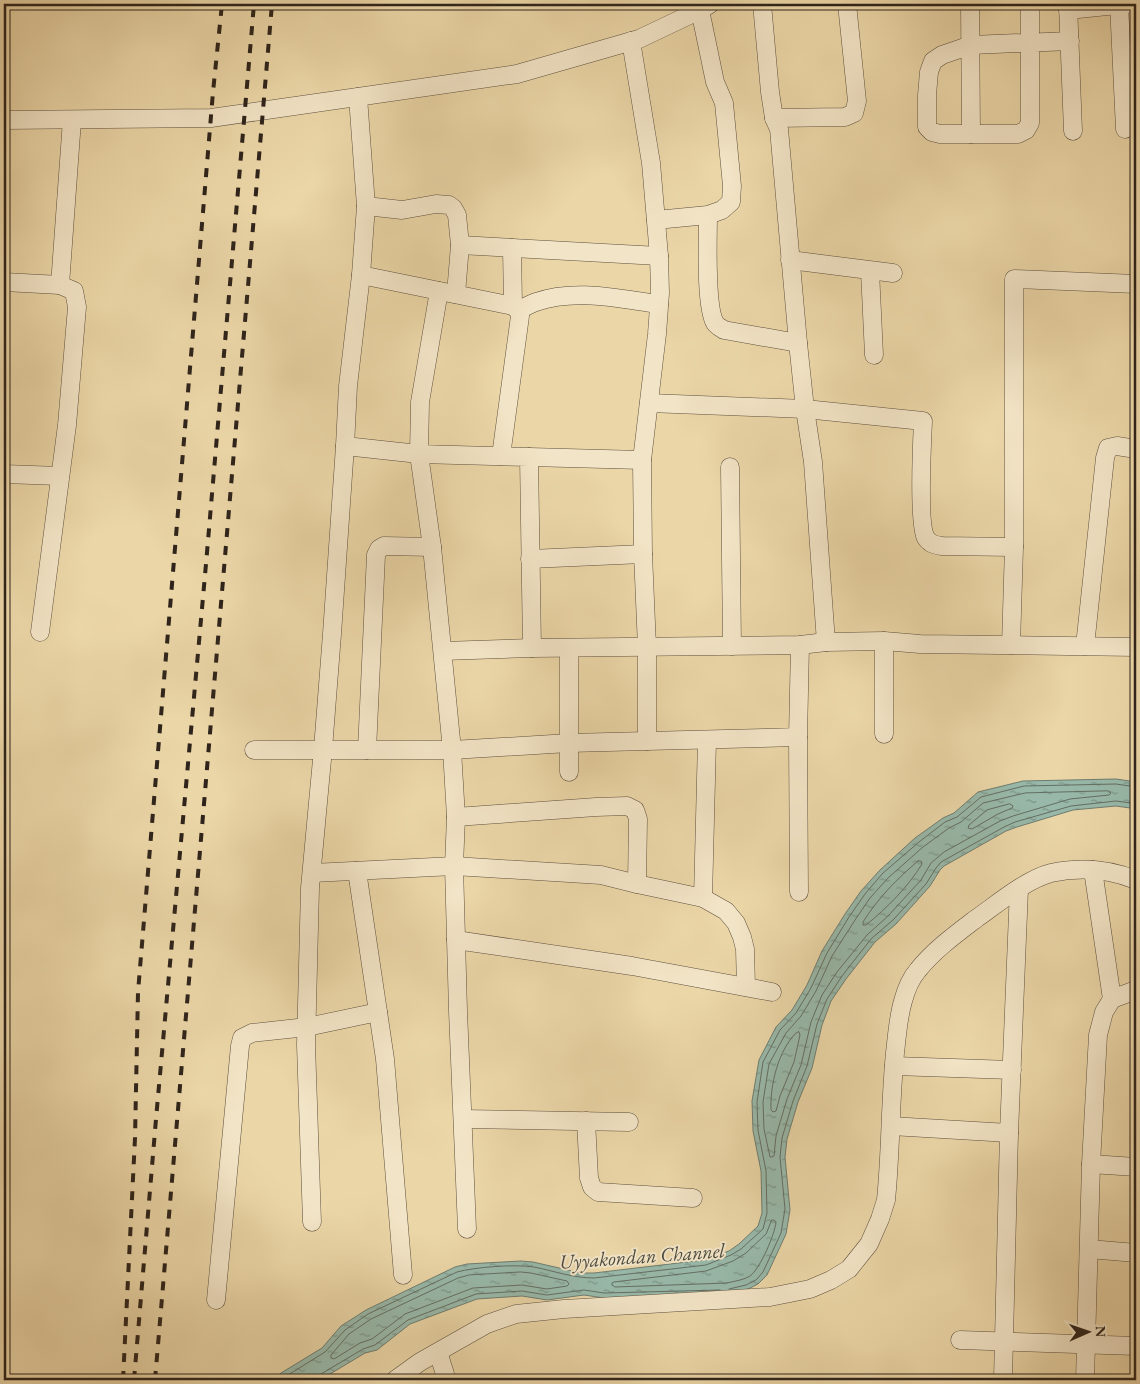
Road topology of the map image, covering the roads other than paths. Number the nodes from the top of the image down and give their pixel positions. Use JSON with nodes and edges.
{"nodes":[{"id":1,"x":762,"y":4,"type":"edge"},
{"id":2,"x":847,"y":4,"type":"edge"},
{"id":3,"x":970,"y":4,"type":"edge"},
{"id":4,"x":1030,"y":4,"type":"edge"},
{"id":5,"x":1122,"y":4,"type":"edge"},
{"id":6,"x":705,"y":7,"type":"edge"},
{"id":7,"x":1068,"y":7,"type":"edge"},
{"id":8,"x":631,"y":41,"type":"junction"},
{"id":9,"x":1070,"y":41,"type":"junction"},
{"id":10,"x":1030,"y":42,"type":"junction"},
{"id":11,"x":971,"y":45,"type":"junction"},
{"id":12,"x":358,"y":97,"type":"junction"},
{"id":13,"x":774,"y":118,"type":"junction"},
{"id":14,"x":4,"y":120,"type":"edge"},
{"id":15,"x":72,"y":120,"type":"junction"},
{"id":16,"x":1125,"y":129,"type":"dead end"},
{"id":17,"x":1073,"y":130,"type":"dead end"},
{"id":18,"x":971,"y":134,"type":"junction"},
{"id":19,"x":366,"y":206,"type":"junction"},
{"id":20,"x":708,"y":215,"type":"junction"},
{"id":21,"x":656,"y":220,"type":"junction"},
{"id":22,"x":460,"y":245,"type":"junction"},
{"id":23,"x":512,"y":248,"type":"junction"},
{"id":24,"x":659,"y":256,"type":"junction"},
{"id":25,"x":790,"y":260,"type":"junction"},
{"id":26,"x":870,"y":270,"type":"junction"},
{"id":27,"x":893,"y":274,"type":"dead end"},
{"id":28,"x":361,"y":275,"type":"junction"},
{"id":29,"x":4,"y":282,"type":"edge"},
{"id":30,"x":1136,"y":284,"type":"edge"},
{"id":31,"x":60,"y":285,"type":"junction"},
{"id":32,"x":448,"y":292,"type":"junction"},
{"id":33,"x":659,"y":304,"type":"junction"},
{"id":34,"x":516,"y":308,"type":"junction"},
{"id":35,"x":798,"y":343,"type":"junction"},
{"id":36,"x":874,"y":355,"type":"dead end"},
{"id":37,"x":649,"y":403,"type":"junction"},
{"id":38,"x":805,"y":409,"type":"junction"},
{"id":39,"x":345,"y":446,"type":"junction"},
{"id":40,"x":1136,"y":449,"type":"edge"},
{"id":41,"x":419,"y":454,"type":"junction"},
{"id":42,"x":500,"y":456,"type":"junction"},
{"id":43,"x":529,"y":457,"type":"junction"},
{"id":44,"x":642,"y":460,"type":"junction"},
{"id":45,"x":730,"y":467,"type":"dead end"},
{"id":46,"x":4,"y":474,"type":"edge"},
{"id":47,"x":60,"y":476,"type":"junction"},
{"id":48,"x":432,"y":546,"type":"junction"},
{"id":49,"x":1014,"y":546,"type":"junction"},
{"id":50,"x":643,"y":554,"type":"junction"},
{"id":51,"x":530,"y":559,"type":"junction"},
{"id":52,"x":40,"y":632,"type":"dead end"},
{"id":53,"x":884,"y":641,"type":"junction"},
{"id":54,"x":826,"y":642,"type":"junction"},
{"id":55,"x":800,"y":645,"type":"junction"},
{"id":56,"x":1011,"y":645,"type":"junction"},
{"id":57,"x":732,"y":646,"type":"junction"},
{"id":58,"x":1085,"y":646,"type":"junction"},
{"id":59,"x":646,"y":647,"type":"junction"},
{"id":60,"x":1136,"y":647,"type":"edge"},
{"id":61,"x":532,"y":648,"type":"junction"},
{"id":62,"x":568,"y":648,"type":"junction"},
{"id":63,"x":443,"y":650,"type":"junction"},
{"id":64,"x":884,"y":734,"type":"dead end"},
{"id":65,"x":798,"y":737,"type":"junction"},
{"id":66,"x":707,"y":740,"type":"junction"},
{"id":67,"x":647,"y":741,"type":"junction"},
{"id":68,"x":569,"y":743,"type":"junction"},
{"id":69,"x":323,"y":749,"type":"junction"},
{"id":70,"x":254,"y":750,"type":"dead end"},
{"id":71,"x":367,"y":750,"type":"junction"},
{"id":72,"x":452,"y":750,"type":"junction"},
{"id":73,"x":569,"y":772,"type":"dead end"},
{"id":74,"x":456,"y":817,"type":"junction"},
{"id":75,"x":454,"y":866,"type":"junction"},
{"id":76,"x":1093,"y":870,"type":"junction"},
{"id":77,"x":357,"y":871,"type":"junction"},
{"id":78,"x":312,"y":873,"type":"junction"},
{"id":79,"x":1136,"y":880,"type":"edge"},
{"id":80,"x":637,"y":884,"type":"junction"},
{"id":81,"x":1019,"y":889,"type":"junction"},
{"id":82,"x":799,"y":892,"type":"dead end"},
{"id":83,"x":703,"y":898,"type":"junction"},
{"id":84,"x":456,"y":940,"type":"junction"},
{"id":85,"x":746,"y":987,"type":"junction"},
{"id":86,"x":1136,"y":990,"type":"edge"},
{"id":87,"x":772,"y":992,"type":"dead end"},
{"id":88,"x":1112,"y":999,"type":"junction"},
{"id":89,"x":378,"y":1012,"type":"junction"},
{"id":90,"x":307,"y":1027,"type":"junction"},
{"id":91,"x":894,"y":1066,"type":"junction"},
{"id":92,"x":1012,"y":1070,"type":"junction"},
{"id":93,"x":463,"y":1119,"type":"junction"},
{"id":94,"x":586,"y":1121,"type":"junction"},
{"id":95,"x":629,"y":1122,"type":"dead end"},
{"id":96,"x":890,"y":1126,"type":"junction"},
{"id":97,"x":1009,"y":1133,"type":"junction"},
{"id":98,"x":1091,"y":1164,"type":"junction"},
{"id":99,"x":1136,"y":1167,"type":"edge"},
{"id":100,"x":693,"y":1198,"type":"dead end"},
{"id":101,"x":312,"y":1222,"type":"dead end"},
{"id":102,"x":467,"y":1229,"type":"dead end"},
{"id":103,"x":1088,"y":1249,"type":"junction"},
{"id":104,"x":1136,"y":1253,"type":"edge"},
{"id":105,"x":403,"y":1275,"type":"dead end"},
{"id":106,"x":216,"y":1300,"type":"dead end"},
{"id":107,"x":960,"y":1340,"type":"dead end"},
{"id":108,"x":1005,"y":1342,"type":"junction"},
{"id":109,"x":1086,"y":1344,"type":"junction"},
{"id":110,"x":1136,"y":1346,"type":"edge"},
{"id":111,"x":438,"y":1352,"type":"junction"},
{"id":112,"x":395,"y":1380,"type":"edge"},
{"id":113,"x":445,"y":1380,"type":"edge"},
{"id":114,"x":1003,"y":1380,"type":"edge"},
{"id":115,"x":1085,"y":1380,"type":"edge"}],
"edges":[{"from":1,"to":13,"type":"street"},
{"from":2,"to":13,"type":"street"},
{"from":3,"to":11,"type":"street"},
{"from":4,"to":10,"type":"street"},
{"from":5,"to":7,"type":"street"},
{"from":5,"to":16,"type":"street"},
{"from":6,"to":8,"type":"street"},
{"from":6,"to":20,"type":"street"},
{"from":7,"to":9,"type":"street"},
{"from":8,"to":12,"type":"street"},
{"from":8,"to":21,"type":"street"},
{"from":9,"to":10,"type":"street"},
{"from":9,"to":17,"type":"street"},
{"from":10,"to":11,"type":"street"},
{"from":10,"to":18,"type":"street"},
{"from":11,"to":18,"type":"street"},
{"from":11,"to":18,"type":"street"},
{"from":12,"to":15,"type":"street"},
{"from":12,"to":19,"type":"street"},
{"from":13,"to":25,"type":"street"},
{"from":14,"to":15,"type":"street"},
{"from":15,"to":31,"type":"street"},
{"from":19,"to":22,"type":"street"},
{"from":19,"to":28,"type":"street"},
{"from":20,"to":21,"type":"street"},
{"from":20,"to":35,"type":"street"},
{"from":21,"to":24,"type":"street"},
{"from":22,"to":23,"type":"street"},
{"from":22,"to":32,"type":"street"},
{"from":23,"to":24,"type":"street"},
{"from":23,"to":34,"type":"street"},
{"from":24,"to":33,"type":"street"},
{"from":25,"to":26,"type":"street"},
{"from":25,"to":35,"type":"street"},
{"from":26,"to":27,"type":"street"},
{"from":26,"to":36,"type":"street"},
{"from":28,"to":32,"type":"street"},
{"from":28,"to":39,"type":"street"},
{"from":29,"to":31,"type":"street"},
{"from":30,"to":49,"type":"street"},
{"from":31,"to":47,"type":"street"},
{"from":32,"to":34,"type":"street"},
{"from":32,"to":41,"type":"street"},
{"from":33,"to":34,"type":"street"},
{"from":33,"to":37,"type":"street"},
{"from":34,"to":42,"type":"street"},
{"from":35,"to":38,"type":"street"},
{"from":37,"to":38,"type":"street"},
{"from":37,"to":44,"type":"street"},
{"from":38,"to":49,"type":"street"},
{"from":38,"to":54,"type":"street"},
{"from":39,"to":41,"type":"street"},
{"from":39,"to":69,"type":"street"},
{"from":40,"to":58,"type":"street"},
{"from":41,"to":42,"type":"street"},
{"from":41,"to":48,"type":"street"},
{"from":42,"to":43,"type":"street"},
{"from":43,"to":44,"type":"street"},
{"from":43,"to":51,"type":"street"},
{"from":44,"to":50,"type":"street"},
{"from":45,"to":57,"type":"street"},
{"from":46,"to":47,"type":"street"},
{"from":47,"to":52,"type":"street"},
{"from":48,"to":63,"type":"street"},
{"from":48,"to":71,"type":"street"},
{"from":49,"to":56,"type":"street"},
{"from":50,"to":51,"type":"street"},
{"from":50,"to":59,"type":"street"},
{"from":51,"to":61,"type":"street"},
{"from":53,"to":54,"type":"street"},
{"from":53,"to":56,"type":"street"},
{"from":53,"to":64,"type":"street"},
{"from":54,"to":55,"type":"street"},
{"from":55,"to":57,"type":"street"},
{"from":55,"to":65,"type":"street"},
{"from":56,"to":58,"type":"street"},
{"from":57,"to":59,"type":"street"},
{"from":58,"to":60,"type":"street"},
{"from":59,"to":62,"type":"street"},
{"from":59,"to":67,"type":"street"},
{"from":61,"to":62,"type":"street"},
{"from":61,"to":63,"type":"street"},
{"from":62,"to":68,"type":"street"},
{"from":63,"to":72,"type":"street"},
{"from":65,"to":66,"type":"street"},
{"from":65,"to":82,"type":"street"},
{"from":66,"to":67,"type":"street"},
{"from":66,"to":83,"type":"street"},
{"from":67,"to":68,"type":"street"},
{"from":68,"to":72,"type":"street"},
{"from":68,"to":73,"type":"street"},
{"from":69,"to":70,"type":"street"},
{"from":69,"to":71,"type":"street"},
{"from":69,"to":78,"type":"street"},
{"from":71,"to":72,"type":"street"},
{"from":72,"to":74,"type":"street"},
{"from":74,"to":75,"type":"street"},
{"from":74,"to":80,"type":"street"},
{"from":75,"to":77,"type":"street"},
{"from":75,"to":80,"type":"street"},
{"from":75,"to":84,"type":"street"},
{"from":76,"to":79,"type":"street"},
{"from":76,"to":81,"type":"street"},
{"from":76,"to":88,"type":"street"},
{"from":77,"to":78,"type":"street"},
{"from":77,"to":89,"type":"street"},
{"from":78,"to":90,"type":"street"},
{"from":80,"to":83,"type":"street"},
{"from":81,"to":91,"type":"street"},
{"from":81,"to":92,"type":"street"},
{"from":83,"to":85,"type":"street"},
{"from":84,"to":85,"type":"street"},
{"from":84,"to":93,"type":"street"},
{"from":85,"to":87,"type":"street"},
{"from":86,"to":88,"type":"street"},
{"from":88,"to":98,"type":"street"},
{"from":89,"to":90,"type":"street"},
{"from":89,"to":105,"type":"street"},
{"from":90,"to":101,"type":"street"},
{"from":90,"to":106,"type":"street"},
{"from":91,"to":92,"type":"street"},
{"from":91,"to":96,"type":"street"},
{"from":92,"to":97,"type":"street"},
{"from":93,"to":94,"type":"street"},
{"from":93,"to":102,"type":"street"},
{"from":94,"to":95,"type":"street"},
{"from":94,"to":100,"type":"street"},
{"from":96,"to":97,"type":"street"},
{"from":96,"to":111,"type":"street"},
{"from":97,"to":108,"type":"street"},
{"from":98,"to":99,"type":"street"},
{"from":98,"to":103,"type":"street"},
{"from":103,"to":104,"type":"street"},
{"from":103,"to":109,"type":"street"},
{"from":107,"to":108,"type":"street"},
{"from":108,"to":109,"type":"street"},
{"from":108,"to":114,"type":"street"},
{"from":109,"to":110,"type":"street"},
{"from":109,"to":115,"type":"street"},
{"from":111,"to":112,"type":"street"},
{"from":111,"to":113,"type":"street"}]}
